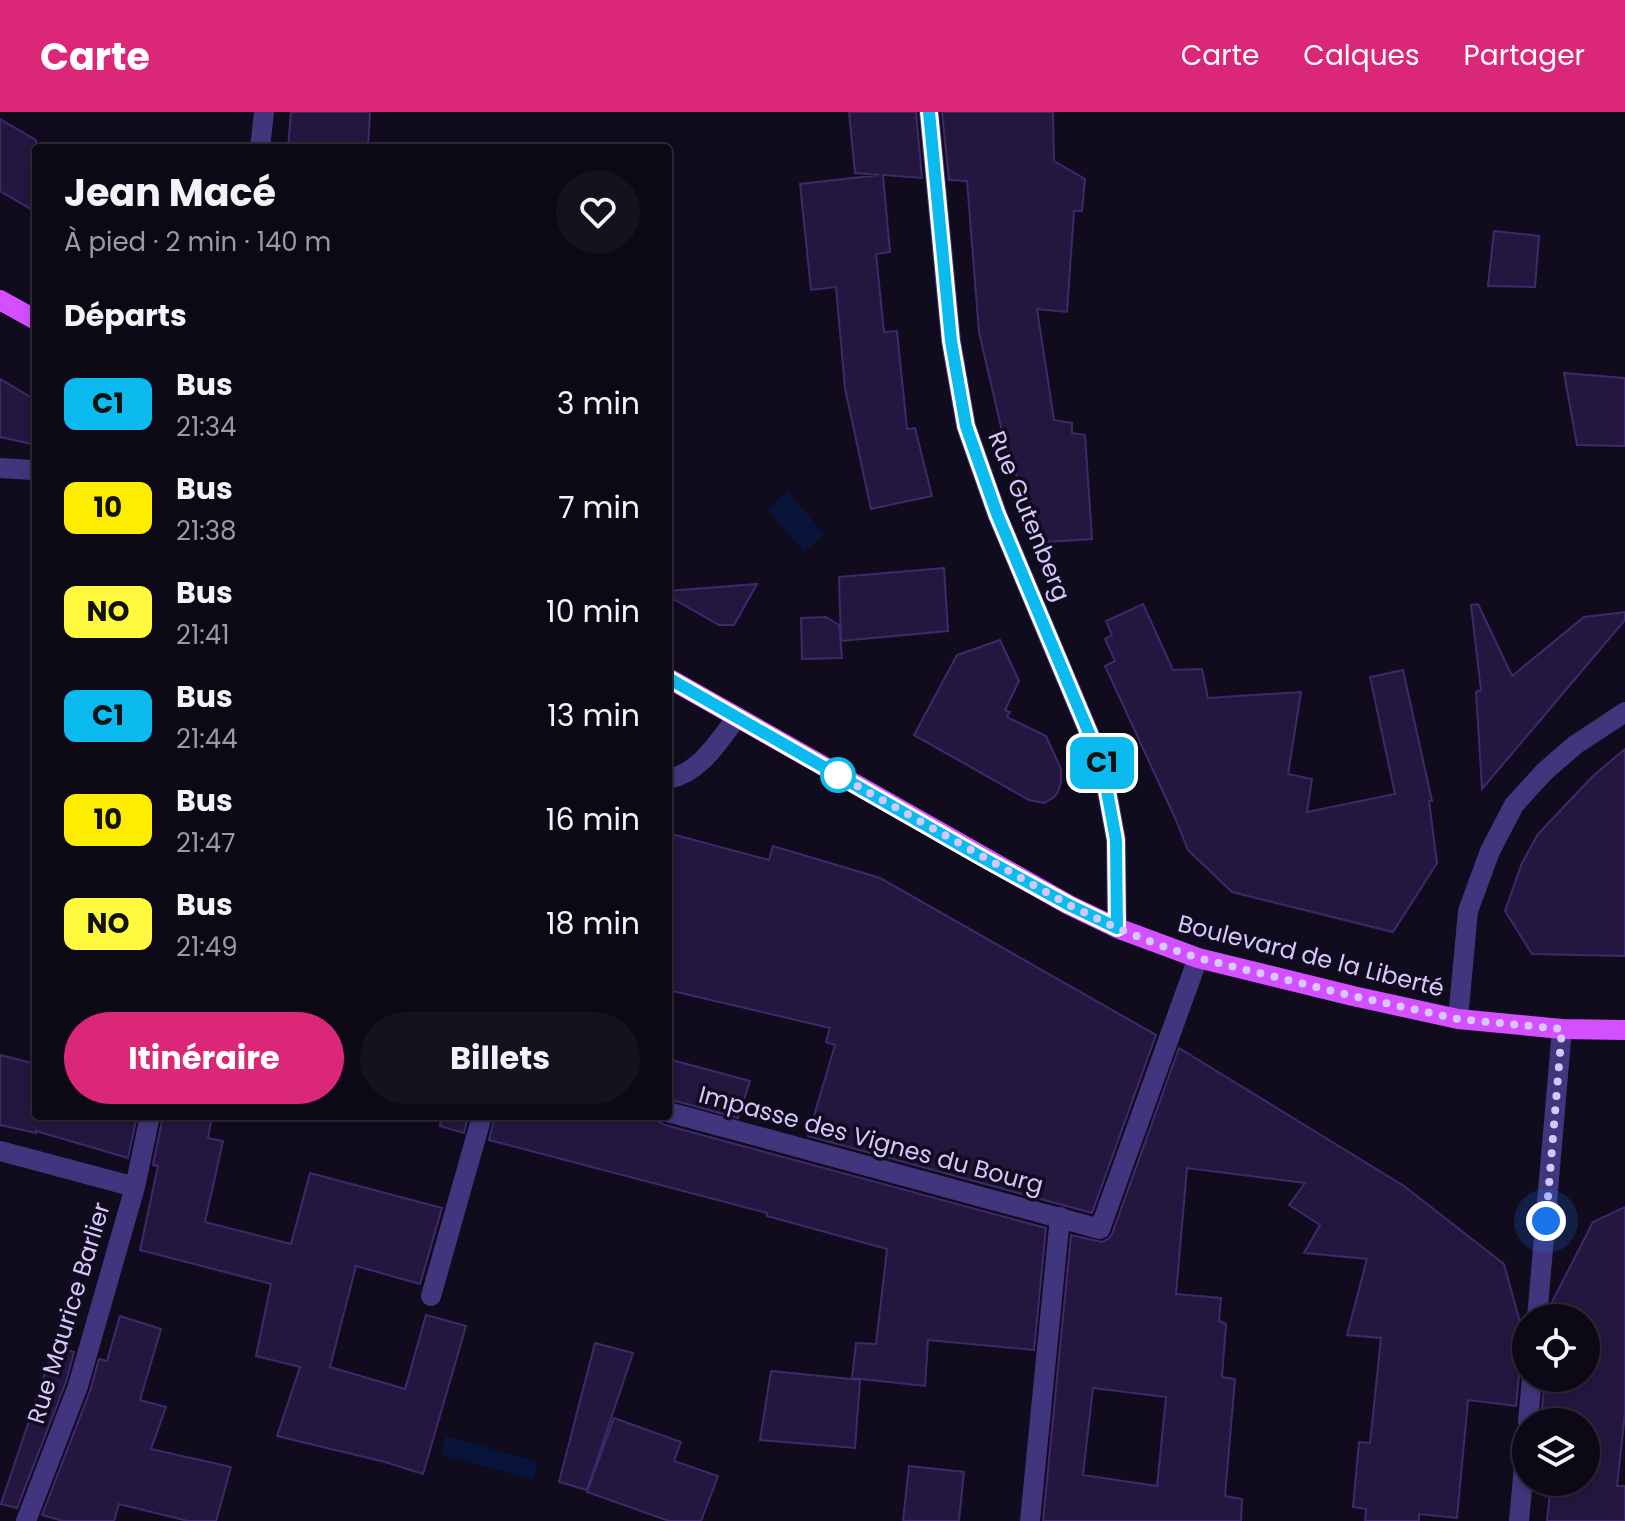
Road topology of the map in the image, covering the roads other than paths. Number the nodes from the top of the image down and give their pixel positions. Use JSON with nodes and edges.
{"nodes":[{"id":1,"x":264,"y":112,"type":"edge"},
{"id":2,"x":929,"y":112,"type":"edge"},
{"id":3,"x":260,"y":144,"type":"edge"},
{"id":4,"x":0,"y":300,"type":"edge"},
{"id":5,"x":32,"y":318,"type":"edge"},
{"id":6,"x":0,"y":468,"type":"edge"},
{"id":7,"x":32,"y":470,"type":"edge"},
{"id":8,"x":672,"y":680,"type":"edge"},
{"id":9,"x":1625,"y":712,"type":"edge"},
{"id":10,"x":737,"y":717,"type":"junction"},
{"id":11,"x":672,"y":778,"type":"edge"},
{"id":12,"x":1117,"y":928,"type":"junction"},
{"id":13,"x":1198,"y":958,"type":"junction"},
{"id":14,"x":1458,"y":1019,"type":"junction"},
{"id":15,"x":1562,"y":1029,"type":"junction"},
{"id":16,"x":1625,"y":1030,"type":"edge"},
{"id":17,"x":672,"y":1113,"type":"edge"},
{"id":18,"x":149,"y":1120,"type":"edge"},
{"id":19,"x":481,"y":1120,"type":"edge"},
{"id":20,"x":0,"y":1151,"type":"edge"},
{"id":21,"x":135,"y":1187,"type":"junction"},
{"id":22,"x":1060,"y":1217,"type":"junction"},
{"id":23,"x":431,"y":1296,"type":"dead end"},
{"id":24,"x":1538,"y":1304,"type":"edge"},
{"id":25,"x":1521,"y":1496,"type":"edge"},
{"id":26,"x":26,"y":1521,"type":"edge"},
{"id":27,"x":1030,"y":1521,"type":"edge"},
{"id":28,"x":1519,"y":1521,"type":"edge"}],
"edges":[{"from":1,"to":3,"type":"street"},
{"from":2,"to":12,"type":"street","name":"Rue Gutenberg"},
{"from":4,"to":5,"type":"main road"},
{"from":6,"to":7,"type":"street"},
{"from":8,"to":10,"type":"main road","name":"Boulevard de la Liberté"},
{"from":9,"to":14,"type":"street"},
{"from":10,"to":11,"type":"street"},
{"from":10,"to":12,"type":"main road","name":"Boulevard de la Liberté"},
{"from":12,"to":13,"type":"main road","name":"Boulevard de la Liberté"},
{"from":13,"to":14,"type":"main road","name":"Boulevard de la Liberté"},
{"from":13,"to":22,"type":"street","name":"Impasse des Vignes du Bourg"},
{"from":14,"to":15,"type":"main road","name":"Boulevard de la Liberté"},
{"from":15,"to":16,"type":"main road","name":"Boulevard de la Liberté"},
{"from":15,"to":24,"type":"street"},
{"from":17,"to":22,"type":"street","name":"Impasse des Vignes du Bourg"},
{"from":18,"to":21,"type":"street","name":"Rue Maurice Barlier"},
{"from":19,"to":23,"type":"street"},
{"from":20,"to":21,"type":"street"},
{"from":21,"to":26,"type":"street","name":"Rue Maurice Barlier"},
{"from":22,"to":27,"type":"street"},
{"from":25,"to":28,"type":"street"}]}
